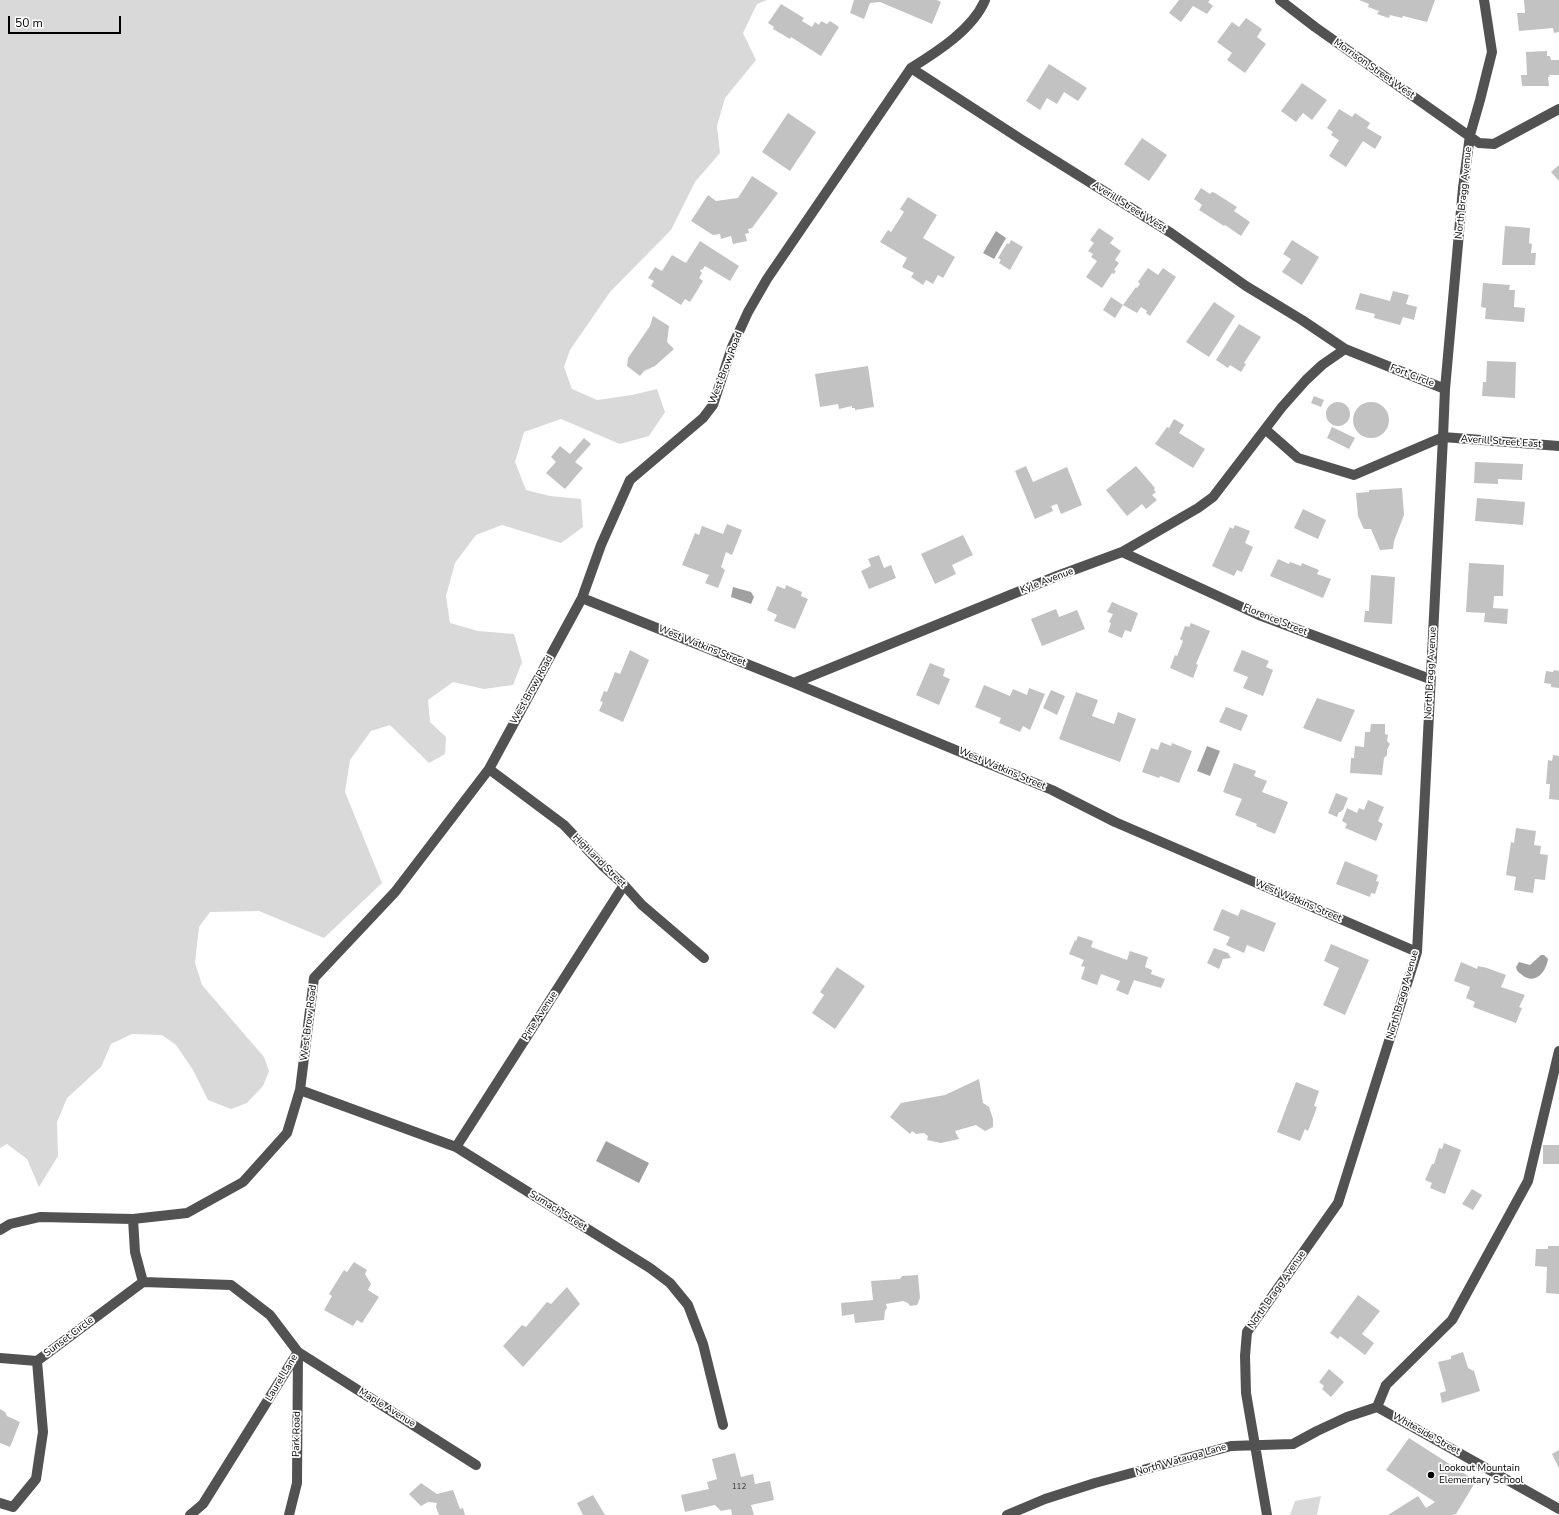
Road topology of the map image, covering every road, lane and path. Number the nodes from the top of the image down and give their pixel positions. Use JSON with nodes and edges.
{"nodes":[{"id":1,"x":984,"y":0,"type":"edge"},
{"id":2,"x":1280,"y":0,"type":"edge"},
{"id":3,"x":1484,"y":0,"type":"edge"},
{"id":4,"x":911,"y":68,"type":"junction"},
{"id":5,"x":1559,"y":109,"type":"edge"},
{"id":6,"x":1470,"y":135,"type":"junction"},
{"id":7,"x":1344,"y":350,"type":"junction"},
{"id":8,"x":1445,"y":389,"type":"junction"},
{"id":9,"x":1265,"y":430,"type":"junction"},
{"id":10,"x":1443,"y":437,"type":"junction"},
{"id":11,"x":1559,"y":446,"type":"edge"},
{"id":12,"x":1122,"y":552,"type":"junction"},
{"id":13,"x":582,"y":598,"type":"junction"},
{"id":14,"x":1430,"y":679,"type":"junction"},
{"id":15,"x":794,"y":683,"type":"junction"},
{"id":16,"x":489,"y":769,"type":"junction"},
{"id":17,"x":624,"y":885,"type":"junction"},
{"id":18,"x":1417,"y":952,"type":"junction"},
{"id":19,"x":704,"y":958,"type":"dead end"},
{"id":20,"x":1559,"y":1051,"type":"edge"},
{"id":21,"x":300,"y":1090,"type":"junction"},
{"id":22,"x":456,"y":1147,"type":"junction"},
{"id":23,"x":133,"y":1219,"type":"junction"},
{"id":24,"x":0,"y":1230,"type":"edge"},
{"id":25,"x":143,"y":1282,"type":"junction"},
{"id":26,"x":298,"y":1352,"type":"junction"},
{"id":27,"x":0,"y":1358,"type":"edge"},
{"id":28,"x":37,"y":1361,"type":"junction"},
{"id":29,"x":1377,"y":1407,"type":"junction"},
{"id":30,"x":723,"y":1425,"type":"dead end"},
{"id":31,"x":1256,"y":1446,"type":"junction"},
{"id":32,"x":476,"y":1465,"type":"dead end"},
{"id":33,"x":0,"y":1503,"type":"edge"},
{"id":34,"x":1559,"y":1509,"type":"edge"},
{"id":35,"x":0,"y":1510,"type":"edge"},
{"id":36,"x":14,"y":1511,"type":"edge"},
{"id":37,"x":190,"y":1515,"type":"edge"},
{"id":38,"x":289,"y":1515,"type":"edge"},
{"id":39,"x":1007,"y":1515,"type":"edge"},
{"id":40,"x":1267,"y":1515,"type":"edge"}],
"edges":[{"from":1,"to":4,"type":"street","name":"West Brow Road"},
{"from":2,"to":6,"type":"street","name":"Morrison Street West"},
{"from":3,"to":6,"type":"street","name":"North Bragg Avenue"},
{"from":4,"to":7,"type":"street","name":"Averill Street West"},
{"from":4,"to":13,"type":"street","name":"West Brow Road"},
{"from":5,"to":6,"type":"street","name":"Morrison Street West"},
{"from":6,"to":8,"type":"street","name":"North Bragg Avenue"},
{"from":7,"to":8,"type":"street","name":"Fort Circle"},
{"from":7,"to":9,"type":"street"},
{"from":8,"to":10,"type":"street","name":"Fort Circle"},
{"from":9,"to":10,"type":"street"},
{"from":9,"to":12,"type":"street","name":"Kyle Avenue"},
{"from":10,"to":11,"type":"street","name":"Averill Street East"},
{"from":10,"to":14,"type":"street","name":"North Bragg Avenue"},
{"from":12,"to":14,"type":"street","name":"Florence Street"},
{"from":12,"to":15,"type":"street","name":"Kyle Avenue"},
{"from":13,"to":15,"type":"street","name":"West Watkins Street"},
{"from":13,"to":16,"type":"street","name":"West Brow Road"},
{"from":14,"to":18,"type":"street","name":"North Bragg Avenue"},
{"from":15,"to":18,"type":"street","name":"West Watkins Street"},
{"from":16,"to":17,"type":"street","name":"Highland Street"},
{"from":16,"to":21,"type":"street","name":"West Brow Road"},
{"from":17,"to":19,"type":"street","name":"Highland Street"},
{"from":17,"to":22,"type":"street","name":"Pine Avenue"},
{"from":18,"to":31,"type":"street","name":"North Bragg Avenue"},
{"from":20,"to":29,"type":"street"},
{"from":21,"to":22,"type":"street","name":"Sumach Street"},
{"from":21,"to":23,"type":"street","name":"West Brow Road"},
{"from":22,"to":30,"type":"street","name":"Sumach Street"},
{"from":23,"to":24,"type":"street","name":"West Brow Road"},
{"from":23,"to":25,"type":"street"},
{"from":25,"to":26,"type":"street","name":"Laurel Lane"},
{"from":25,"to":28,"type":"street","name":"Sunset Circle"},
{"from":26,"to":32,"type":"street","name":"Maple Avenue"},
{"from":26,"to":37,"type":"street","name":"Laurel Lane"},
{"from":26,"to":38,"type":"street","name":"Park Road"},
{"from":27,"to":28,"type":"street"},
{"from":28,"to":36,"type":"street","name":"Sunset Circle"},
{"from":29,"to":31,"type":"street","name":"North Watauga Lane"},
{"from":29,"to":34,"type":"street","name":"Whiteside Street"},
{"from":31,"to":39,"type":"street","name":"North Watauga Lane"},
{"from":31,"to":40,"type":"street","name":"North Bragg Avenue"},
{"from":33,"to":36,"type":"street"},
{"from":35,"to":36,"type":"street"}]}
